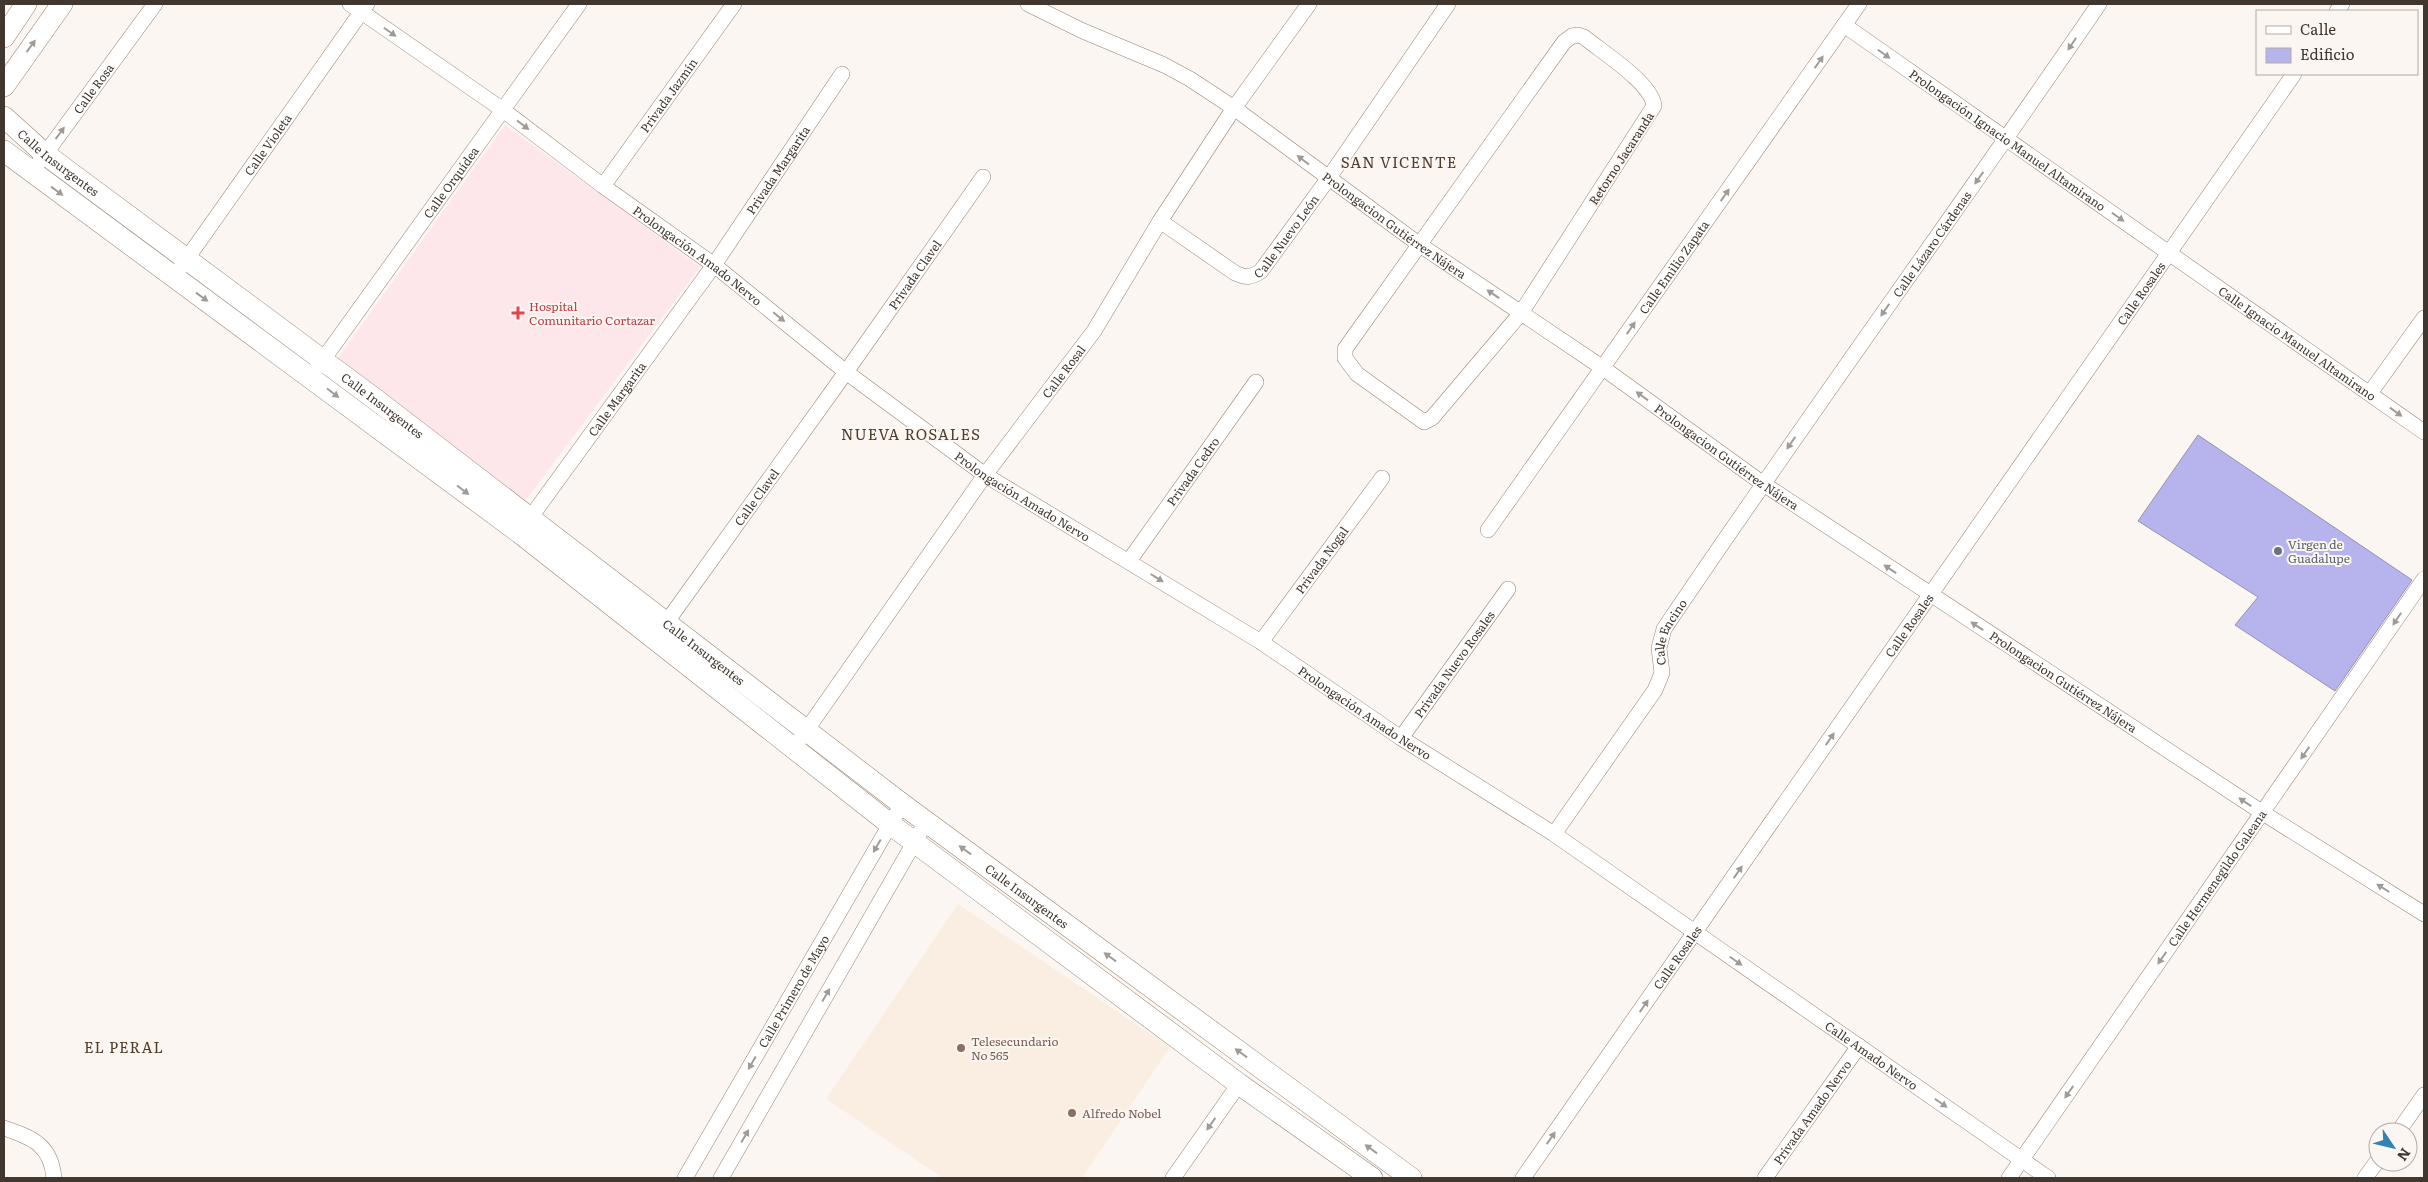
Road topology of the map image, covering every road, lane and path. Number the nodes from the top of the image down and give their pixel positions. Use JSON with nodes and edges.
{"nodes":[{"id":1,"x":26,"y":4,"type":"edge"},
{"id":2,"x":62,"y":4,"type":"edge"},
{"id":3,"x":154,"y":4,"type":"edge"},
{"id":4,"x":579,"y":4,"type":"edge"},
{"id":5,"x":734,"y":4,"type":"edge"},
{"id":6,"x":1028,"y":4,"type":"edge"},
{"id":7,"x":1309,"y":4,"type":"edge"},
{"id":8,"x":1448,"y":4,"type":"edge"},
{"id":9,"x":1859,"y":4,"type":"edge"},
{"id":10,"x":2099,"y":4,"type":"edge"},
{"id":11,"x":360,"y":7,"type":"edge"},
{"id":12,"x":1844,"y":25,"type":"junction"},
{"id":13,"x":4,"y":37,"type":"edge"},
{"id":14,"x":842,"y":74,"type":"dead end"},
{"id":15,"x":2293,"y":75,"type":"edge"},
{"id":16,"x":4,"y":86,"type":"edge"},
{"id":17,"x":1234,"y":108,"type":"junction"},
{"id":18,"x":503,"y":110,"type":"junction"},
{"id":19,"x":4,"y":117,"type":"edge"},
{"id":20,"x":2006,"y":140,"type":"junction"},
{"id":21,"x":4,"y":151,"type":"edge"},
{"id":22,"x":45,"y":154,"type":"junction"},
{"id":23,"x":31,"y":172,"type":"junction"},
{"id":24,"x":983,"y":177,"type":"dead end"},
{"id":25,"x":1328,"y":179,"type":"junction"},
{"id":26,"x":603,"y":186,"type":"junction"},
{"id":27,"x":1160,"y":221,"type":"junction"},
{"id":28,"x":1420,"y":245,"type":"junction"},
{"id":29,"x":2170,"y":254,"type":"junction"},
{"id":30,"x":188,"y":258,"type":"junction"},
{"id":31,"x":714,"y":265,"type":"junction"},
{"id":32,"x":175,"y":277,"type":"junction"},
{"id":33,"x":1521,"y":313,"type":"junction"},
{"id":34,"x":2424,"y":318,"type":"edge"},
{"id":35,"x":316,"y":368,"type":"junction"},
{"id":36,"x":1603,"y":368,"type":"junction"},
{"id":37,"x":846,"y":372,"type":"junction"},
{"id":38,"x":1256,"y":382,"type":"dead end"},
{"id":39,"x":2370,"y":393,"type":"junction"},
{"id":40,"x":2424,"y":432,"type":"edge"},
{"id":41,"x":985,"y":475,"type":"junction"},
{"id":42,"x":1382,"y":478,"type":"dead end"},
{"id":43,"x":1762,"y":483,"type":"junction"},
{"id":44,"x":525,"y":525,"type":"junction"},
{"id":45,"x":1488,"y":530,"type":"dead end"},
{"id":46,"x":1129,"y":561,"type":"junction"},
{"id":47,"x":2424,"y":578,"type":"edge"},
{"id":48,"x":1508,"y":589,"type":"dead end"},
{"id":49,"x":1930,"y":596,"type":"junction"},
{"id":50,"x":666,"y":623,"type":"junction"},
{"id":51,"x":1261,"y":642,"type":"junction"},
{"id":52,"x":806,"y":730,"type":"junction"},
{"id":53,"x":1401,"y":738,"type":"junction"},
{"id":54,"x":794,"y":748,"type":"junction"},
{"id":55,"x":902,"y":804,"type":"junction"},
{"id":56,"x":2262,"y":813,"type":"junction"},
{"id":57,"x":926,"y":822,"type":"junction"},
{"id":58,"x":890,"y":824,"type":"junction"},
{"id":59,"x":1554,"y":834,"type":"junction"},
{"id":60,"x":915,"y":841,"type":"junction"},
{"id":61,"x":2424,"y":914,"type":"edge"},
{"id":62,"x":1696,"y":933,"type":"junction"},
{"id":63,"x":1859,"y":1046,"type":"junction"},
{"id":64,"x":1239,"y":1084,"type":"junction"},
{"id":65,"x":2424,"y":1096,"type":"edge"},
{"id":66,"x":2405,"y":1122,"type":"edge"},
{"id":67,"x":4,"y":1128,"type":"edge"},
{"id":68,"x":2022,"y":1160,"type":"junction"},
{"id":69,"x":1358,"y":1174,"type":"edge"},
{"id":70,"x":54,"y":1178,"type":"edge"},
{"id":71,"x":685,"y":1178,"type":"edge"},
{"id":72,"x":721,"y":1178,"type":"edge"},
{"id":73,"x":1173,"y":1178,"type":"edge"},
{"id":74,"x":1411,"y":1178,"type":"edge"},
{"id":75,"x":1523,"y":1178,"type":"edge"},
{"id":76,"x":1765,"y":1178,"type":"edge"},
{"id":77,"x":2009,"y":1178,"type":"edge"},
{"id":78,"x":2048,"y":1178,"type":"edge"}],
"edges":[{"from":1,"to":13,"type":"main road"},
{"from":16,"to":2,"type":"main road","one_way":true},
{"from":22,"to":3,"type":"street","name":"Calle Rosa","one_way":true},
{"from":4,"to":18,"type":"street","name":"Calle Orquídea"},
{"from":5,"to":26,"type":"street","name":"Privada Jazmín"},
{"from":6,"to":17,"type":"street","name":"Prolongacion Gutiérrez Nájera"},
{"from":7,"to":17,"type":"street","name":"Calle Rosal"},
{"from":8,"to":25,"type":"street","name":"Calle Nuevo León"},
{"from":9,"to":12,"type":"street","name":"Calle Emilio Zapata"},
{"from":10,"to":20,"type":"street","name":"Calle Lázaro Cárdenas","one_way":true},
{"from":11,"to":18,"type":"street","name":"Prolongación Amado Nervo","one_way":true},
{"from":11,"to":30,"type":"street","name":"Calle Violeta"},
{"from":12,"to":20,"type":"street","name":"Prolongación Ignacio Manuel Altamirano","one_way":true},
{"from":36,"to":12,"type":"street","name":"Calle Emilio Zapata","one_way":true},
{"from":14,"to":31,"type":"street","name":"Privada Margarita"},
{"from":15,"to":29,"type":"street","name":"Calle Rosales"},
{"from":25,"to":17,"type":"street","name":"Prolongacion Gutiérrez Nájera","one_way":true},
{"from":17,"to":27,"type":"street","name":"Calle Rosal"},
{"from":18,"to":26,"type":"street","name":"Prolongación Amado Nervo","one_way":true},
{"from":18,"to":35,"type":"street","name":"Calle Orquídea"},
{"from":19,"to":22,"type":"main road","name":"Calle Insurgentes"},
{"from":20,"to":29,"type":"street","name":"Prolongación Ignacio Manuel Altamirano","one_way":true},
{"from":20,"to":43,"type":"street","name":"Calle Lázaro Cárdenas","one_way":true},
{"from":21,"to":23,"type":"main road","name":"Calle Insurgentes"},
{"from":22,"to":23,"type":"street","name":"Calle Rosa"},
{"from":22,"to":30,"type":"main road","name":"Calle Insurgentes"},
{"from":23,"to":32,"type":"main road","name":"Calle Insurgentes","one_way":true},
{"from":24,"to":37,"type":"street","name":"Privada Clavel"},
{"from":25,"to":27,"type":"street","name":"Calle Nuevo León"},
{"from":25,"to":28,"type":"street","name":"Prolongacion Gutiérrez Nájera"},
{"from":26,"to":31,"type":"street","name":"Prolongación Amado Nervo"},
{"from":27,"to":41,"type":"street","name":"Calle Rosal"},
{"from":33,"to":28,"type":"street","name":"Prolongacion Gutiérrez Nájera","one_way":true},
{"from":28,"to":33,"type":"street","name":"Retorno Jacaranda"},
{"from":28,"to":33,"type":"street","name":"Retorno Jacaranda"},
{"from":29,"to":39,"type":"street","name":"Calle Ignacio Manuel Altamirano"},
{"from":29,"to":49,"type":"street","name":"Calle Rosales"},
{"from":30,"to":32,"type":"street","name":"Calle Violeta"},
{"from":30,"to":35,"type":"main road","name":"Calle Insurgentes"},
{"from":31,"to":37,"type":"street","name":"Prolongación Amado Nervo","one_way":true},
{"from":31,"to":44,"type":"street","name":"Calle Margarita"},
{"from":32,"to":35,"type":"main road","name":"Calle Insurgentes","one_way":true},
{"from":33,"to":36,"type":"street","name":"Prolongacion Gutiérrez Nájera"},
{"from":34,"to":39,"type":"street"},
{"from":35,"to":44,"type":"main road","name":"Calle Insurgentes"},
{"from":43,"to":36,"type":"street","name":"Prolongacion Gutiérrez Nájera","one_way":true},
{"from":36,"to":45,"type":"street","name":"Calle Emilio Zapata"},
{"from":37,"to":41,"type":"street","name":"Prolongación Amado Nervo"},
{"from":37,"to":50,"type":"street","name":"Calle Clavel"},
{"from":38,"to":46,"type":"street","name":"Privada Cedro"},
{"from":39,"to":40,"type":"street","name":"Calle Ignacio Manuel Altamirano","one_way":true},
{"from":41,"to":46,"type":"street","name":"Prolongación Amado Nervo"},
{"from":41,"to":52,"type":"street","name":"Calle Rosal"},
{"from":42,"to":51,"type":"street","name":"Privada Nogal"},
{"from":49,"to":43,"type":"street","name":"Prolongacion Gutiérrez Nájera","one_way":true},
{"from":43,"to":59,"type":"street","name":"Calle Encino"},
{"from":44,"to":50,"type":"main road","name":"Calle Insurgentes"},
{"from":44,"to":54,"type":"main road","name":"Calle Insurgentes"},
{"from":46,"to":51,"type":"street","name":"Prolongación Amado Nervo","one_way":true},
{"from":47,"to":56,"type":"street","name":"Calle Hermenegildo Galeana","one_way":true},
{"from":48,"to":53,"type":"street","name":"Privada Nuevo Rosales"},
{"from":56,"to":49,"type":"street","name":"Prolongacion Gutiérrez Nájera","one_way":true},
{"from":62,"to":49,"type":"street","name":"Calle Rosales","one_way":true},
{"from":50,"to":52,"type":"main road","name":"Calle Insurgentes"},
{"from":51,"to":53,"type":"street","name":"Prolongación Amado Nervo"},
{"from":52,"to":54,"type":"street","name":"Calle Rosal"},
{"from":52,"to":55,"type":"main road","name":"Calle Insurgentes"},
{"from":53,"to":59,"type":"street","name":"Prolongación Amado Nervo"},
{"from":54,"to":58,"type":"main road","name":"Calle Insurgentes"},
{"from":55,"to":57,"type":"main road","name":"Calle Insurgentes"},
{"from":55,"to":58,"type":"street","name":"Calle Primero de Mayo"},
{"from":61,"to":56,"type":"street","name":"Prolongacion Gutiérrez Nájera","one_way":true},
{"from":56,"to":68,"type":"street","name":"Calle Hermenegildo Galeana","one_way":true},
{"from":57,"to":60,"type":"street"},
{"from":74,"to":57,"type":"main road","name":"Calle Insurgentes","one_way":true},
{"from":58,"to":60,"type":"main road","name":"Calle Insurgentes"},
{"from":58,"to":71,"type":"street","name":"Calle Primero de Mayo","one_way":true},
{"from":59,"to":62,"type":"street","name":"Prolongación Amado Nervo"},
{"from":60,"to":64,"type":"main road","name":"Calle Insurgentes"},
{"from":72,"to":60,"type":"street","one_way":true},
{"from":62,"to":63,"type":"street","name":"Calle Amado Nervo","one_way":true},
{"from":75,"to":62,"type":"street","name":"Calle Rosales","one_way":true},
{"from":63,"to":68,"type":"street","name":"Calle Amado Nervo","one_way":true},
{"from":63,"to":76,"type":"street","name":"Privada Amado Nervo"},
{"from":64,"to":69,"type":"main road","name":"Calle Insurgentes"},
{"from":64,"to":73,"type":"street","one_way":true},
{"from":65,"to":66,"type":"street"},
{"from":67,"to":70,"type":"street"},
{"from":68,"to":77,"type":"street","name":"Calle Hermenegildo Galeana"},
{"from":68,"to":78,"type":"street","name":"Calle Amado Nervo"}]}
